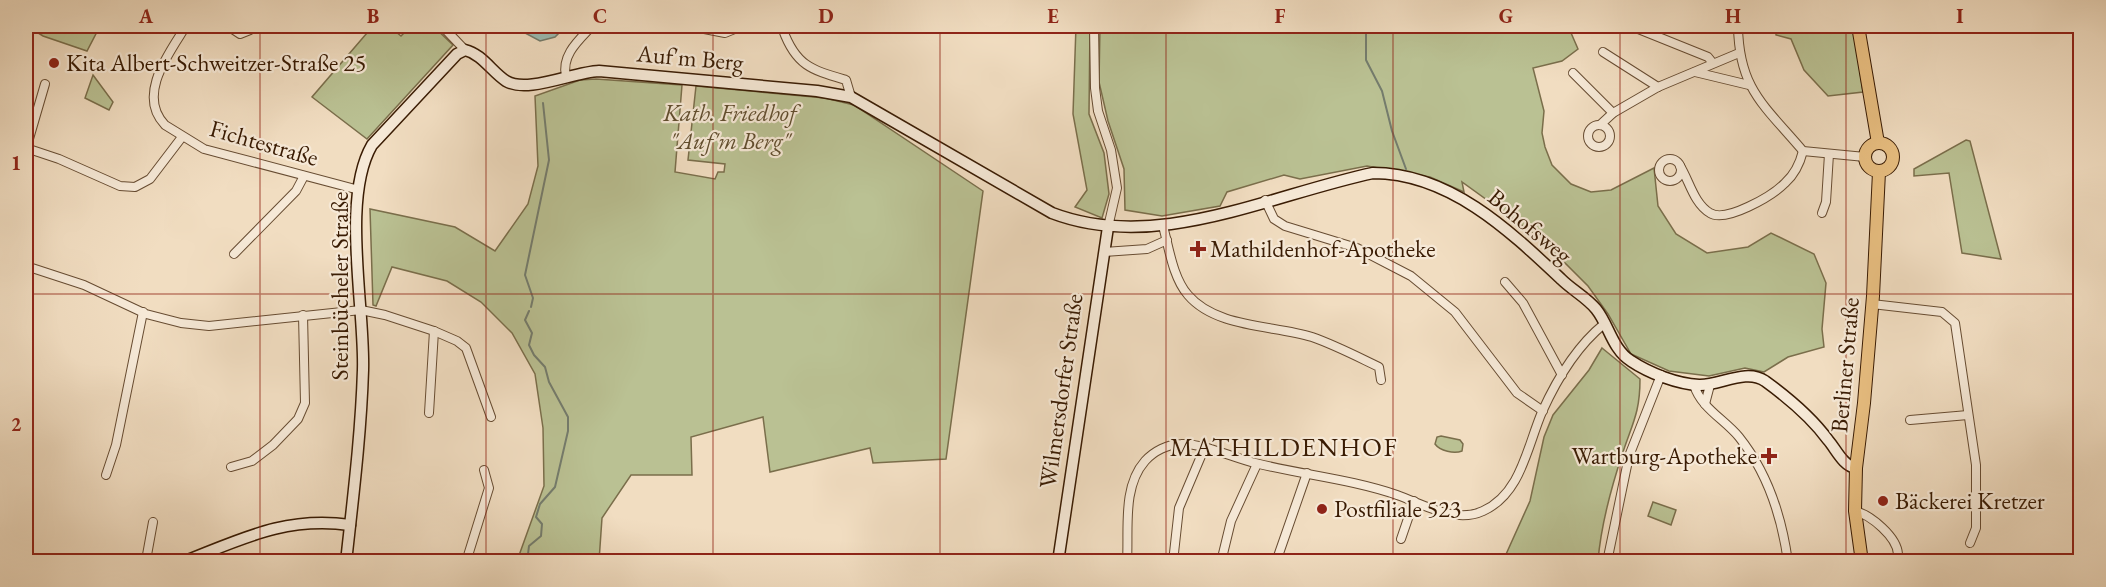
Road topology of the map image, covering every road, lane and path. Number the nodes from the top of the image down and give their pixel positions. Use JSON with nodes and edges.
{"nodes":[{"id":1,"x":186,"y":26,"type":"edge"},
{"id":2,"x":228,"y":26,"type":"edge"},
{"id":3,"x":252,"y":26,"type":"edge"},
{"id":4,"x":442,"y":26,"type":"edge"},
{"id":5,"x":592,"y":26,"type":"edge"},
{"id":6,"x":689,"y":26,"type":"edge"},
{"id":7,"x":742,"y":26,"type":"edge"},
{"id":8,"x":1094,"y":26,"type":"edge"},
{"id":9,"x":1631,"y":26,"type":"edge"},
{"id":10,"x":1738,"y":26,"type":"edge"},
{"id":11,"x":1858,"y":26,"type":"edge"},
{"id":12,"x":783,"y":30,"type":"dead end"},
{"id":13,"x":465,"y":50,"type":"junction"},
{"id":14,"x":1603,"y":52,"type":"dead end"},
{"id":15,"x":1739,"y":53,"type":"junction"},
{"id":16,"x":1712,"y":62,"type":"junction"},
{"id":17,"x":1695,"y":72,"type":"junction"},
{"id":18,"x":1573,"y":73,"type":"dead end"},
{"id":19,"x":566,"y":76,"type":"junction"},
{"id":20,"x":45,"y":84,"type":"dead end"},
{"id":21,"x":1749,"y":85,"type":"junction"},
{"id":22,"x":1658,"y":87,"type":"junction"},
{"id":23,"x":851,"y":97,"type":"junction"},
{"id":24,"x":1613,"y":113,"type":"junction"},
{"id":25,"x":1599,"y":125,"type":"dead end"},
{"id":26,"x":182,"y":136,"type":"junction"},
{"id":27,"x":1878,"y":143,"type":"junction"},
{"id":28,"x":26,"y":148,"type":"edge"},
{"id":29,"x":1803,"y":151,"type":"junction"},
{"id":30,"x":1830,"y":154,"type":"junction"},
{"id":31,"x":1865,"y":157,"type":"junction"},
{"id":32,"x":1680,"y":166,"type":"dead end"},
{"id":33,"x":1879,"y":172,"type":"junction"},
{"id":34,"x":304,"y":176,"type":"junction"},
{"id":35,"x":359,"y":190,"type":"junction"},
{"id":36,"x":1265,"y":200,"type":"junction"},
{"id":37,"x":1822,"y":213,"type":"dead end"},
{"id":38,"x":1163,"y":226,"type":"junction"},
{"id":39,"x":1108,"y":227,"type":"junction"},
{"id":40,"x":1167,"y":240,"type":"junction"},
{"id":41,"x":1104,"y":252,"type":"junction"},
{"id":42,"x":234,"y":254,"type":"dead end"},
{"id":43,"x":26,"y":266,"type":"edge"},
{"id":44,"x":1505,"y":282,"type":"dead end"},
{"id":45,"x":1872,"y":304,"type":"junction"},
{"id":46,"x":361,"y":310,"type":"junction"},
{"id":47,"x":143,"y":312,"type":"junction"},
{"id":48,"x":303,"y":315,"type":"junction"},
{"id":49,"x":1604,"y":324,"type":"junction"},
{"id":50,"x":434,"y":331,"type":"junction"},
{"id":51,"x":1562,"y":375,"type":"junction"},
{"id":52,"x":1661,"y":375,"type":"junction"},
{"id":53,"x":1381,"y":380,"type":"dead end"},
{"id":54,"x":1694,"y":385,"type":"junction"},
{"id":55,"x":1710,"y":385,"type":"junction"},
{"id":56,"x":1705,"y":404,"type":"junction"},
{"id":57,"x":1543,"y":411,"type":"junction"},
{"id":58,"x":429,"y":413,"type":"dead end"},
{"id":59,"x":1968,"y":415,"type":"junction"},
{"id":60,"x":491,"y":417,"type":"dead end"},
{"id":61,"x":1910,"y":420,"type":"dead end"},
{"id":62,"x":1204,"y":449,"type":"junction"},
{"id":63,"x":1257,"y":464,"type":"junction"},
{"id":64,"x":231,"y":467,"type":"dead end"},
{"id":65,"x":1856,"y":468,"type":"junction"},
{"id":66,"x":484,"y":470,"type":"dead end"},
{"id":67,"x":1307,"y":473,"type":"junction"},
{"id":68,"x":106,"y":475,"type":"dead end"},
{"id":69,"x":1414,"y":501,"type":"junction"},
{"id":70,"x":1855,"y":512,"type":"junction"},
{"id":71,"x":153,"y":522,"type":"dead end"},
{"id":72,"x":350,"y":525,"type":"junction"},
{"id":73,"x":1401,"y":539,"type":"dead end"},
{"id":74,"x":1970,"y":543,"type":"dead end"},
{"id":75,"x":1898,"y":554,"type":"dead end"},
{"id":76,"x":149,"y":561,"type":"edge"},
{"id":77,"x":183,"y":561,"type":"edge"},
{"id":78,"x":346,"y":561,"type":"edge"},
{"id":79,"x":466,"y":561,"type":"edge"},
{"id":80,"x":1058,"y":561,"type":"edge"},
{"id":81,"x":1127,"y":561,"type":"edge"},
{"id":82,"x":1173,"y":561,"type":"edge"},
{"id":83,"x":1221,"y":561,"type":"edge"},
{"id":84,"x":1276,"y":561,"type":"edge"},
{"id":85,"x":1607,"y":561,"type":"edge"},
{"id":86,"x":1788,"y":561,"type":"edge"},
{"id":87,"x":1862,"y":561,"type":"edge"}],
"edges":[{"from":1,"to":26,"type":"street","name":"Fichtestraße"},
{"from":2,"to":3,"type":"street"},
{"from":4,"to":13,"type":"street"},
{"from":5,"to":19,"type":"street"},
{"from":6,"to":7,"type":"street"},
{"from":8,"to":39,"type":"street"},
{"from":9,"to":16,"type":"street"},
{"from":10,"to":15,"type":"street"},
{"from":11,"to":27,"type":"main road"},
{"from":12,"to":23,"type":"street","name":"Auf'm Berg"},
{"from":13,"to":19,"type":"street","name":"Auf'm Berg"},
{"from":13,"to":35,"type":"street","name":"Steinbücheler Straße"},
{"from":14,"to":22,"type":"street"},
{"from":15,"to":16,"type":"street"},
{"from":15,"to":21,"type":"street"},
{"from":16,"to":17,"type":"street"},
{"from":17,"to":21,"type":"street"},
{"from":17,"to":22,"type":"street"},
{"from":18,"to":24,"type":"street"},
{"from":19,"to":23,"type":"street","name":"Auf'm Berg"},
{"from":20,"to":28,"type":"street"},
{"from":21,"to":29,"type":"street"},
{"from":22,"to":24,"type":"street"},
{"from":23,"to":39,"type":"street","name":"Auf'm Berg"},
{"from":24,"to":25,"type":"street"},
{"from":26,"to":28,"type":"street"},
{"from":26,"to":34,"type":"street","name":"Fichtestraße"},
{"from":27,"to":31,"type":"main road"},
{"from":27,"to":33,"type":"main road"},
{"from":29,"to":30,"type":"street"},
{"from":29,"to":32,"type":"street"},
{"from":30,"to":31,"type":"street"},
{"from":30,"to":37,"type":"street"},
{"from":31,"to":33,"type":"main road"},
{"from":33,"to":45,"type":"main road","name":"Berliner Straße"},
{"from":34,"to":35,"type":"street","name":"Fichtestraße"},
{"from":34,"to":42,"type":"street"},
{"from":35,"to":46,"type":"street","name":"Steinbücheler Straße"},
{"from":36,"to":38,"type":"street","name":"Bohofsweg"},
{"from":36,"to":49,"type":"street","name":"Bohofsweg"},
{"from":36,"to":57,"type":"street"},
{"from":38,"to":39,"type":"street","name":"Bohofsweg"},
{"from":38,"to":40,"type":"street"},
{"from":39,"to":41,"type":"street","name":"Wilmersdorfer Straße"},
{"from":40,"to":41,"type":"street"},
{"from":40,"to":53,"type":"street"},
{"from":41,"to":80,"type":"street","name":"Wilmersdorfer Straße"},
{"from":43,"to":47,"type":"street"},
{"from":44,"to":51,"type":"street"},
{"from":45,"to":59,"type":"street"},
{"from":45,"to":65,"type":"main road","name":"Berliner Straße"},
{"from":46,"to":48,"type":"street"},
{"from":46,"to":50,"type":"street"},
{"from":46,"to":72,"type":"street","name":"Steinbücheler Straße"},
{"from":47,"to":48,"type":"street"},
{"from":47,"to":68,"type":"street"},
{"from":48,"to":64,"type":"street"},
{"from":49,"to":51,"type":"street"},
{"from":49,"to":52,"type":"street","name":"Bohofsweg"},
{"from":50,"to":58,"type":"street"},
{"from":50,"to":60,"type":"street"},
{"from":51,"to":57,"type":"street"},
{"from":52,"to":54,"type":"street","name":"Bohofsweg"},
{"from":52,"to":85,"type":"street"},
{"from":54,"to":55,"type":"street","name":"Bohofsweg"},
{"from":54,"to":56,"type":"street"},
{"from":55,"to":56,"type":"street"},
{"from":55,"to":65,"type":"street","name":"Bohofsweg"},
{"from":56,"to":86,"type":"street"},
{"from":57,"to":69,"type":"street"},
{"from":59,"to":61,"type":"street"},
{"from":59,"to":74,"type":"street"},
{"from":62,"to":63,"type":"street"},
{"from":62,"to":81,"type":"street"},
{"from":62,"to":82,"type":"street"},
{"from":63,"to":67,"type":"street"},
{"from":63,"to":83,"type":"street"},
{"from":65,"to":70,"type":"main road","name":"Berliner Straße"},
{"from":66,"to":79,"type":"street"},
{"from":67,"to":69,"type":"street"},
{"from":67,"to":84,"type":"street"},
{"from":69,"to":73,"type":"street"},
{"from":70,"to":75,"type":"street"},
{"from":70,"to":87,"type":"main road","name":"Berliner Straße"},
{"from":71,"to":76,"type":"street"},
{"from":72,"to":77,"type":"street"},
{"from":72,"to":78,"type":"street","name":"Steinbücheler Straße"}]}
